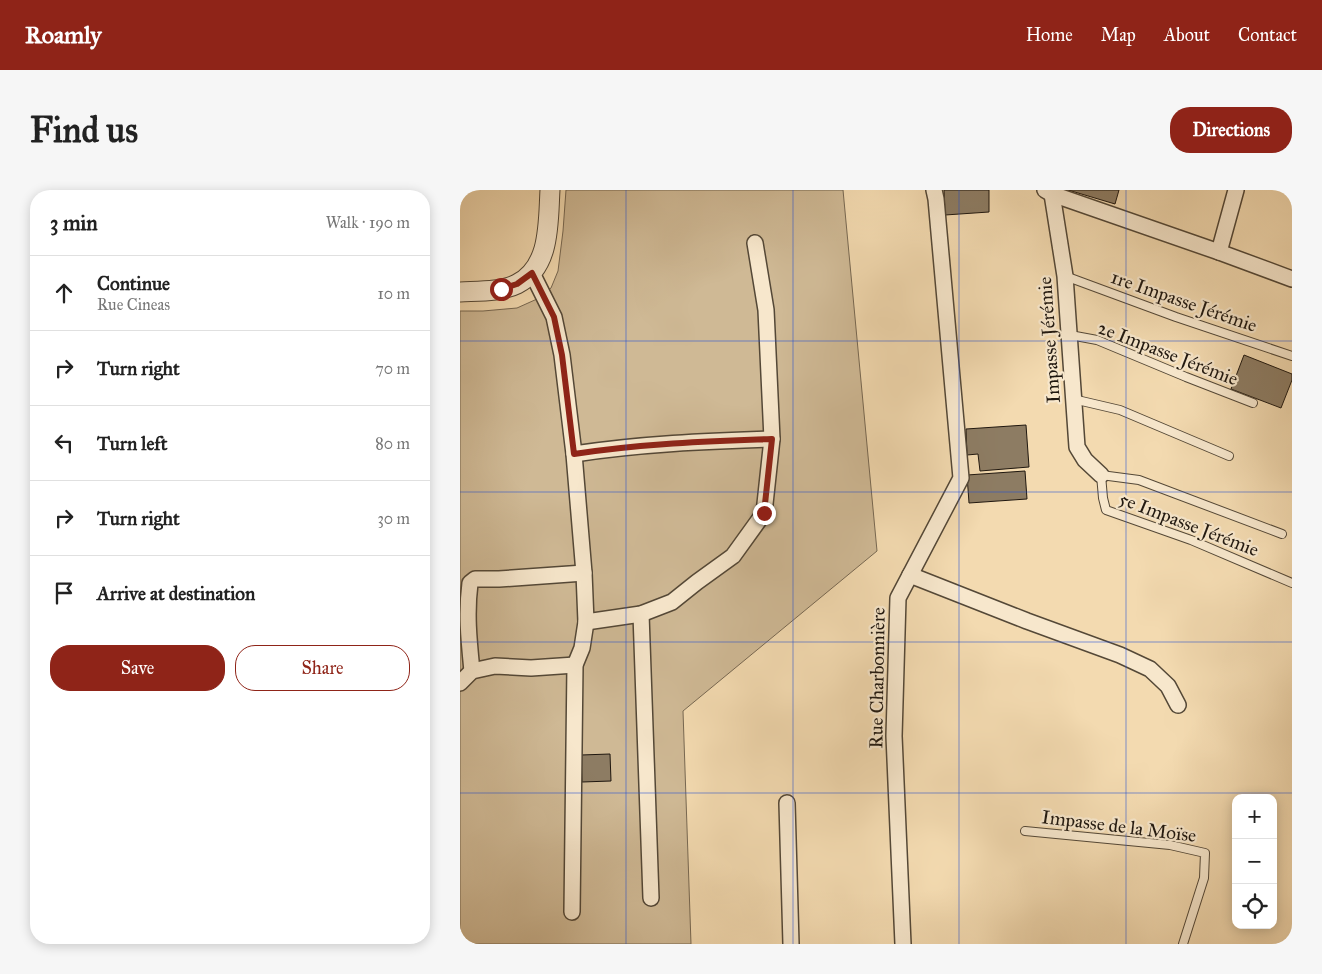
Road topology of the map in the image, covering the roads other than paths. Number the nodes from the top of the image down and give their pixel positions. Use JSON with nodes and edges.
{"nodes":[{"id":1,"x":550,"y":190,"type":"edge"},
{"id":2,"x":934,"y":190,"type":"edge"},
{"id":3,"x":1236,"y":190,"type":"edge"},
{"id":4,"x":1049,"y":192,"type":"edge"},
{"id":5,"x":755,"y":243,"type":"dead end"},
{"id":6,"x":1219,"y":252,"type":"junction"},
{"id":7,"x":532,"y":273,"type":"junction"},
{"id":8,"x":1065,"y":276,"type":"junction"},
{"id":9,"x":1292,"y":279,"type":"edge"},
{"id":10,"x":460,"y":292,"type":"edge"},
{"id":11,"x":1070,"y":335,"type":"junction"},
{"id":12,"x":1292,"y":356,"type":"edge"},
{"id":13,"x":1073,"y":400,"type":"junction"},
{"id":14,"x":1253,"y":403,"type":"dead end"},
{"id":15,"x":772,"y":439,"type":"junction"},
{"id":16,"x":574,"y":454,"type":"junction"},
{"id":17,"x":1229,"y":456,"type":"dead end"},
{"id":18,"x":1101,"y":475,"type":"junction"},
{"id":19,"x":1282,"y":534,"type":"dead end"},
{"id":20,"x":584,"y":573,"type":"junction"},
{"id":21,"x":910,"y":575,"type":"junction"},
{"id":22,"x":1292,"y":583,"type":"edge"},
{"id":23,"x":641,"y":614,"type":"junction"},
{"id":24,"x":586,"y":622,"type":"junction"},
{"id":25,"x":575,"y":666,"type":"junction"},
{"id":26,"x":472,"y":671,"type":"junction"},
{"id":27,"x":460,"y":683,"type":"edge"},
{"id":28,"x":1178,"y":705,"type":"dead end"},
{"id":29,"x":787,"y":803,"type":"dead end"},
{"id":30,"x":1025,"y":831,"type":"dead end"},
{"id":31,"x":651,"y":898,"type":"dead end"},
{"id":32,"x":572,"y":912,"type":"dead end"},
{"id":33,"x":791,"y":944,"type":"edge"},
{"id":34,"x":903,"y":944,"type":"edge"},
{"id":35,"x":1183,"y":944,"type":"edge"}],
"edges":[{"from":1,"to":7,"type":"street"},
{"from":2,"to":21,"type":"street","name":"Rue Charbonnière"},
{"from":3,"to":6,"type":"street"},
{"from":4,"to":6,"type":"street"},
{"from":4,"to":8,"type":"street","name":"Impasse Jérémie"},
{"from":5,"to":15,"type":"street"},
{"from":6,"to":9,"type":"street"},
{"from":7,"to":10,"type":"street"},
{"from":7,"to":16,"type":"street"},
{"from":8,"to":11,"type":"street","name":"Impasse Jérémie"},
{"from":8,"to":12,"type":"lane","name":"1re Impasse Jérémie"},
{"from":11,"to":13,"type":"street","name":"Impasse Jérémie"},
{"from":11,"to":14,"type":"lane","name":"2e Impasse Jérémie"},
{"from":13,"to":17,"type":"lane"},
{"from":13,"to":18,"type":"street","name":"Impasse Jérémie"},
{"from":15,"to":16,"type":"street"},
{"from":15,"to":23,"type":"street"},
{"from":16,"to":20,"type":"street"},
{"from":18,"to":19,"type":"lane"},
{"from":18,"to":22,"type":"lane","name":"5e Impasse Jérémie"},
{"from":20,"to":24,"type":"street"},
{"from":20,"to":26,"type":"street"},
{"from":21,"to":28,"type":"street"},
{"from":21,"to":34,"type":"street","name":"Rue Charbonnière"},
{"from":23,"to":24,"type":"street"},
{"from":23,"to":31,"type":"street"},
{"from":24,"to":25,"type":"street"},
{"from":25,"to":26,"type":"street"},
{"from":25,"to":32,"type":"street"},
{"from":26,"to":27,"type":"street"},
{"from":29,"to":33,"type":"street"},
{"from":30,"to":35,"type":"lane","name":"Impasse de la Moïse"}]}
